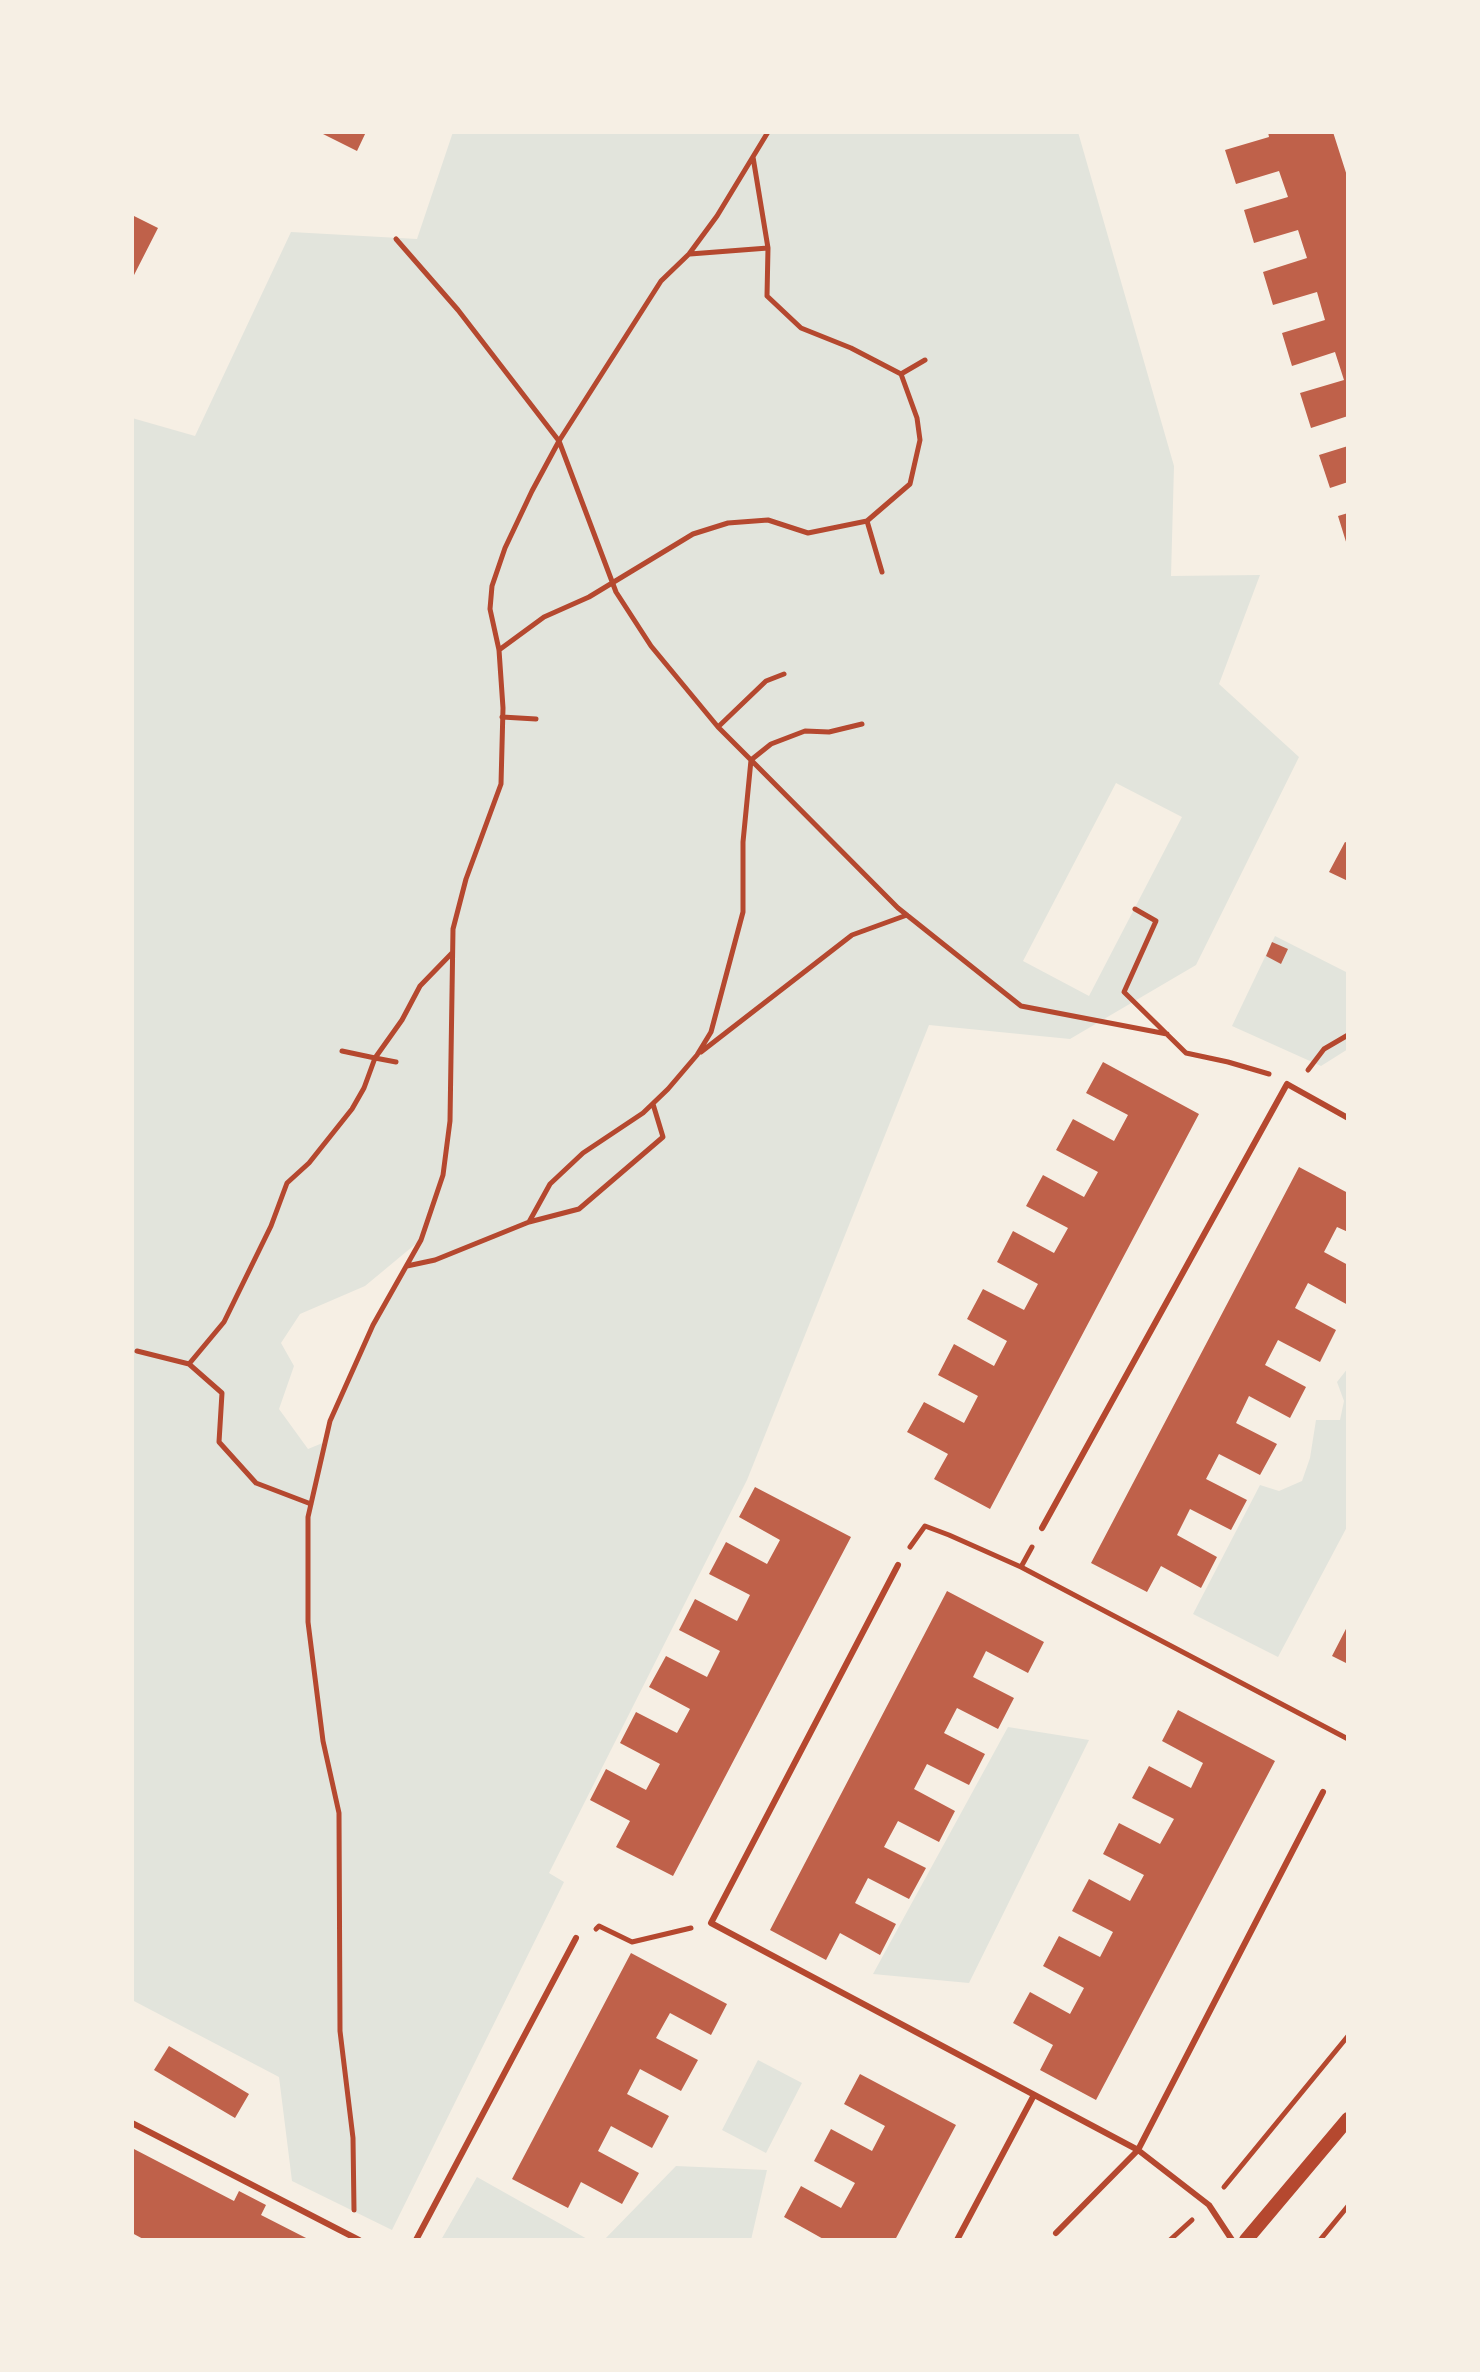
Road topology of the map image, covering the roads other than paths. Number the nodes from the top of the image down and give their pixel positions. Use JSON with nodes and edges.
{"nodes":[{"id":1,"x":1348,"y":1118,"type":"edge"},
{"id":2,"x":1042,"y":1528,"type":"dead end"},
{"id":3,"x":898,"y":1565,"type":"road end"},
{"id":4,"x":1323,"y":1792,"type":"dead end"},
{"id":5,"x":576,"y":1938,"type":"road end"},
{"id":6,"x":1034,"y":2095,"type":"junction"},
{"id":7,"x":1348,"y":2119,"type":"edge"},
{"id":8,"x":132,"y":2123,"type":"edge"},
{"id":9,"x":1138,"y":2150,"type":"junction"},
{"id":10,"x":1056,"y":2233,"type":"dead end"},
{"id":11,"x":356,"y":2239,"type":"edge"},
{"id":12,"x":416,"y":2240,"type":"edge"},
{"id":13,"x":957,"y":2240,"type":"edge"},
{"id":14,"x":1232,"y":2240,"type":"edge"},
{"id":15,"x":1246,"y":2240,"type":"edge"}],
"edges":[{"from":1,"to":2,"type":"lane"},
{"from":3,"to":6,"type":"lane"},
{"from":4,"to":9,"type":"lane"},
{"from":5,"to":12,"type":"lane"},
{"from":6,"to":9,"type":"lane"},
{"from":6,"to":13,"type":"lane"},
{"from":7,"to":15,"type":"street"},
{"from":8,"to":11,"type":"lane"},
{"from":9,"to":10,"type":"lane"},
{"from":9,"to":14,"type":"lane"}]}
